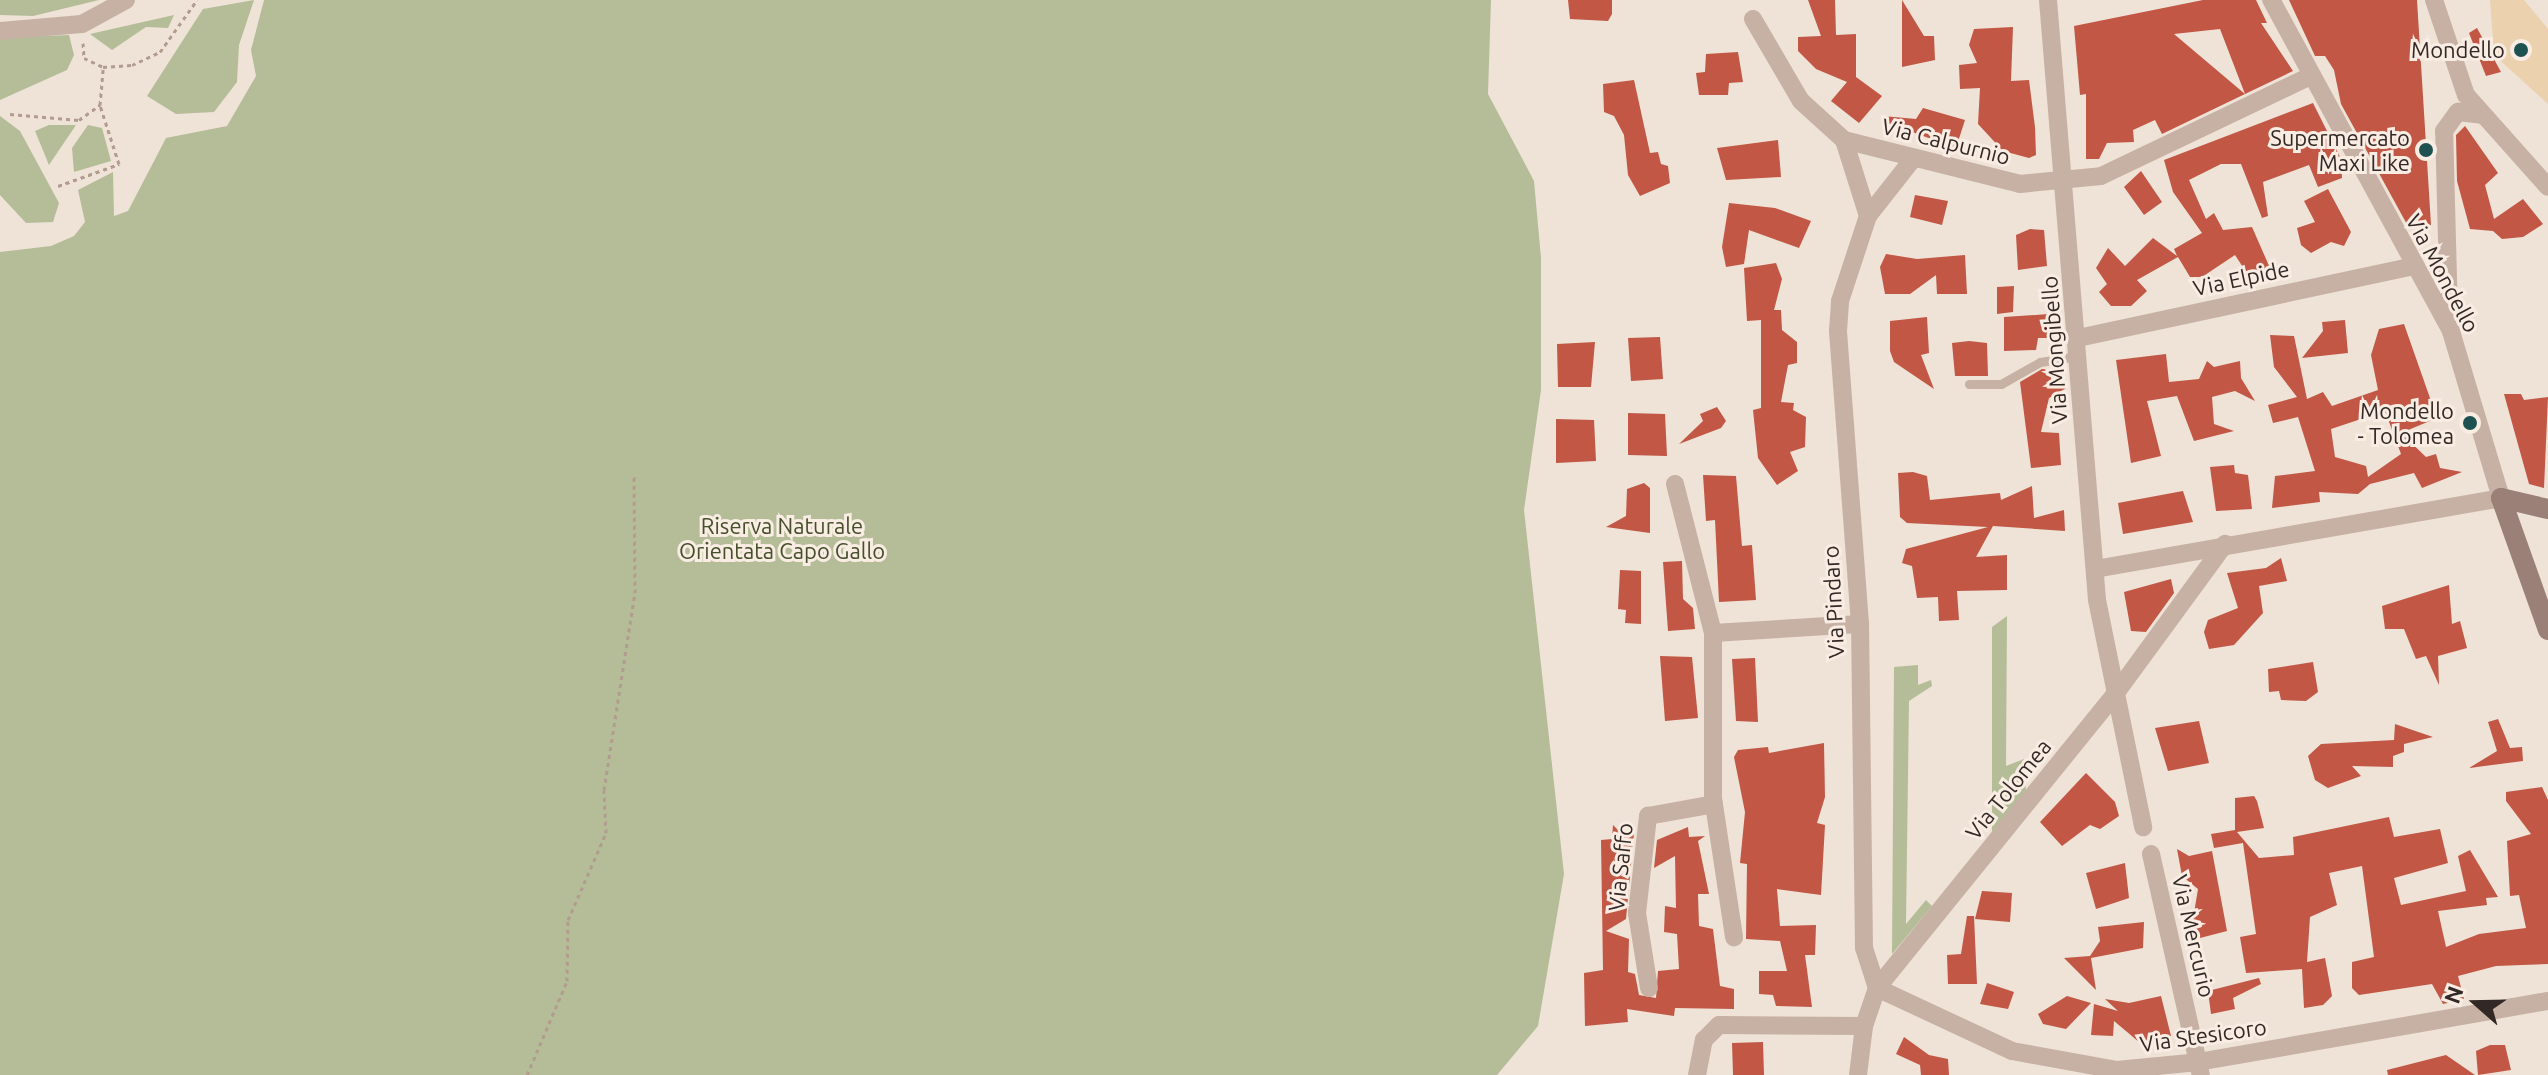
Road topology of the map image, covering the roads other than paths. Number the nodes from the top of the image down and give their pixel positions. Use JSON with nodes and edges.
{"nodes":[{"id":1,"x":126,"y":0,"type":"edge"},
{"id":2,"x":2048,"y":0,"type":"edge"},
{"id":3,"x":2271,"y":0,"type":"edge"},
{"id":4,"x":2434,"y":0,"type":"edge"},
{"id":5,"x":1753,"y":19,"type":"dead end"},
{"id":6,"x":0,"y":31,"type":"edge"},
{"id":7,"x":2311,"y":76,"type":"junction"},
{"id":8,"x":2482,"y":115,"type":"junction"},
{"id":9,"x":1844,"y":140,"type":"junction"},
{"id":10,"x":1912,"y":160,"type":"junction"},
{"id":11,"x":2064,"y":184,"type":"junction"},
{"id":12,"x":2548,"y":187,"type":"edge"},
{"id":13,"x":1868,"y":216,"type":"junction"},
{"id":14,"x":2415,"y":266,"type":"junction"},
{"id":15,"x":2451,"y":331,"type":"junction"},
{"id":16,"x":2078,"y":347,"type":"junction"},
{"id":17,"x":1969,"y":384,"type":"dead end"},
{"id":18,"x":1675,"y":484,"type":"dead end"},
{"id":19,"x":2501,"y":498,"type":"junction"},
{"id":20,"x":2548,"y":509,"type":"edge"},
{"id":21,"x":2225,"y":544,"type":"junction"},
{"id":22,"x":2095,"y":569,"type":"junction"},
{"id":23,"x":1860,"y":624,"type":"junction"},
{"id":24,"x":2548,"y":630,"type":"edge"},
{"id":25,"x":1713,"y":633,"type":"junction"},
{"id":26,"x":2113,"y":697,"type":"junction"},
{"id":27,"x":1714,"y":804,"type":"junction"},
{"id":28,"x":2143,"y":827,"type":"dead end"},
{"id":29,"x":2151,"y":854,"type":"dead end"},
{"id":30,"x":1734,"y":937,"type":"dead end"},
{"id":31,"x":1649,"y":988,"type":"dead end"},
{"id":32,"x":1877,"y":988,"type":"junction"},
{"id":33,"x":2548,"y":1001,"type":"edge"},
{"id":34,"x":1864,"y":1026,"type":"junction"},
{"id":35,"x":2051,"y":1068,"type":"edge"},
{"id":36,"x":2200,"y":1068,"type":"edge"},
{"id":37,"x":1697,"y":1075,"type":"edge"},
{"id":38,"x":1858,"y":1075,"type":"edge"}],
"edges":[{"from":1,"to":6,"type":"street"},
{"from":2,"to":11,"type":"street","name":"Via Mongibello"},
{"from":3,"to":7,"type":"street","name":"Via Mondello"},
{"from":4,"to":8,"type":"street"},
{"from":5,"to":9,"type":"street","name":"Via Calpurnio"},
{"from":7,"to":11,"type":"street","name":"Via Calpurnio"},
{"from":7,"to":14,"type":"street","name":"Via Mondello"},
{"from":8,"to":12,"type":"street"},
{"from":8,"to":15,"type":"street"},
{"from":9,"to":10,"type":"street","name":"Via Calpurnio"},
{"from":9,"to":13,"type":"street"},
{"from":10,"to":11,"type":"street","name":"Via Calpurnio"},
{"from":10,"to":13,"type":"street","name":"Via Pindaro"},
{"from":11,"to":16,"type":"street","name":"Via Mongibello"},
{"from":13,"to":23,"type":"street","name":"Via Pindaro"},
{"from":14,"to":15,"type":"street","name":"Via Mondello"},
{"from":14,"to":16,"type":"street","name":"Via Elpide"},
{"from":15,"to":19,"type":"street","name":"Via Mondello"},
{"from":16,"to":17,"type":"lane"},
{"from":16,"to":22,"type":"street","name":"Via Mongibello"},
{"from":18,"to":25,"type":"street"},
{"from":19,"to":20,"type":"main road"},
{"from":19,"to":21,"type":"street"},
{"from":19,"to":24,"type":"main road","name":"Via Mondello"},
{"from":21,"to":22,"type":"street"},
{"from":21,"to":26,"type":"street","name":"Via Tolomea"},
{"from":22,"to":26,"type":"street","name":"Via Mongibello"},
{"from":23,"to":25,"type":"street"},
{"from":23,"to":32,"type":"street","name":"Via Pindaro"},
{"from":25,"to":27,"type":"street"},
{"from":26,"to":28,"type":"street","name":"Via Mongibello"},
{"from":26,"to":32,"type":"street","name":"Via Tolomea"},
{"from":27,"to":30,"type":"street"},
{"from":27,"to":31,"type":"street","name":"Via Saffo"},
{"from":29,"to":36,"type":"street","name":"Via Mercurio"},
{"from":32,"to":34,"type":"street","name":"Via Tolomea"},
{"from":32,"to":35,"type":"street","name":"Via Stesicoro"},
{"from":33,"to":36,"type":"street","name":"Via Stesicoro"},
{"from":34,"to":37,"type":"street"},
{"from":34,"to":38,"type":"street","name":"Via Tolomea"},
{"from":35,"to":36,"type":"street","name":"Via Stesicoro"}]}
